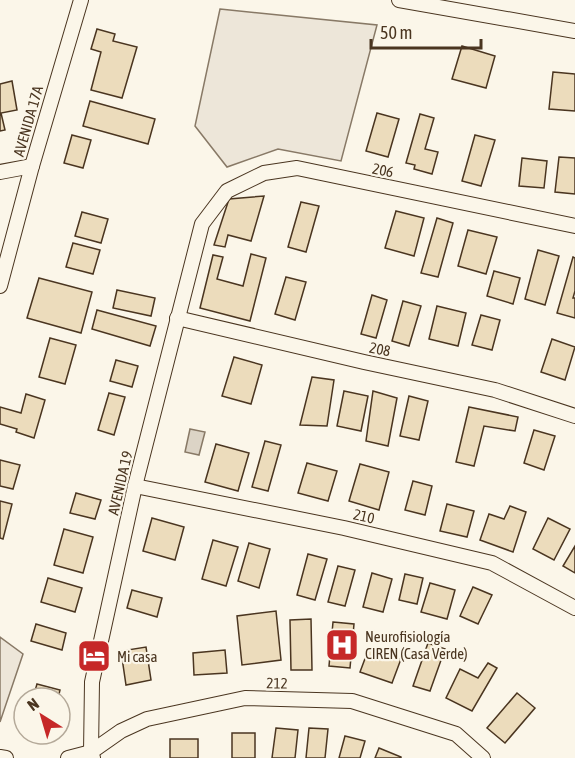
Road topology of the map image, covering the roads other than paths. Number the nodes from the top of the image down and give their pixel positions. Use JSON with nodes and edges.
{"nodes":[{"id":1,"x":81,"y":0,"type":"edge"},
{"id":2,"x":399,"y":0,"type":"edge"},
{"id":3,"x":575,"y":32,"type":"edge"},
{"id":4,"x":32,"y":166,"type":"junction"},
{"id":5,"x":0,"y":172,"type":"edge"},
{"id":6,"x":202,"y":224,"type":"joint"},
{"id":7,"x":575,"y":226,"type":"edge"},
{"id":8,"x":0,"y":286,"type":"edge"},
{"id":9,"x":177,"y":318,"type":"junction"},
{"id":10,"x":575,"y":416,"type":"edge"},
{"id":11,"x":135,"y":486,"type":"junction"},
{"id":12,"x":575,"y":608,"type":"edge"},
{"id":13,"x":92,"y":755,"type":"edge"},
{"id":14,"x":0,"y":757,"type":"edge"},
{"id":15,"x":6,"y":758,"type":"edge"},
{"id":16,"x":68,"y":758,"type":"edge"},
{"id":17,"x":483,"y":758,"type":"edge"}],
"edges":[{"from":1,"to":4,"type":"street","name":"AVENIDA 17A"},
{"from":2,"to":3,"type":"street"},
{"from":4,"to":5,"type":"street"},
{"from":4,"to":8,"type":"street","name":"AVENIDA 17A"},
{"from":6,"to":7,"type":"street","name":"206"},
{"from":6,"to":9,"type":"street","name":"AVENIDA 19"},
{"from":9,"to":10,"type":"street","name":"208"},
{"from":9,"to":11,"type":"street","name":"AVENIDA 19"},
{"from":11,"to":12,"type":"street","name":"210"},
{"from":11,"to":13,"type":"street","name":"AVENIDA 19"},
{"from":13,"to":16,"type":"street","name":"212"},
{"from":13,"to":17,"type":"street","name":"212"},
{"from":14,"to":15,"type":"street"}]}
